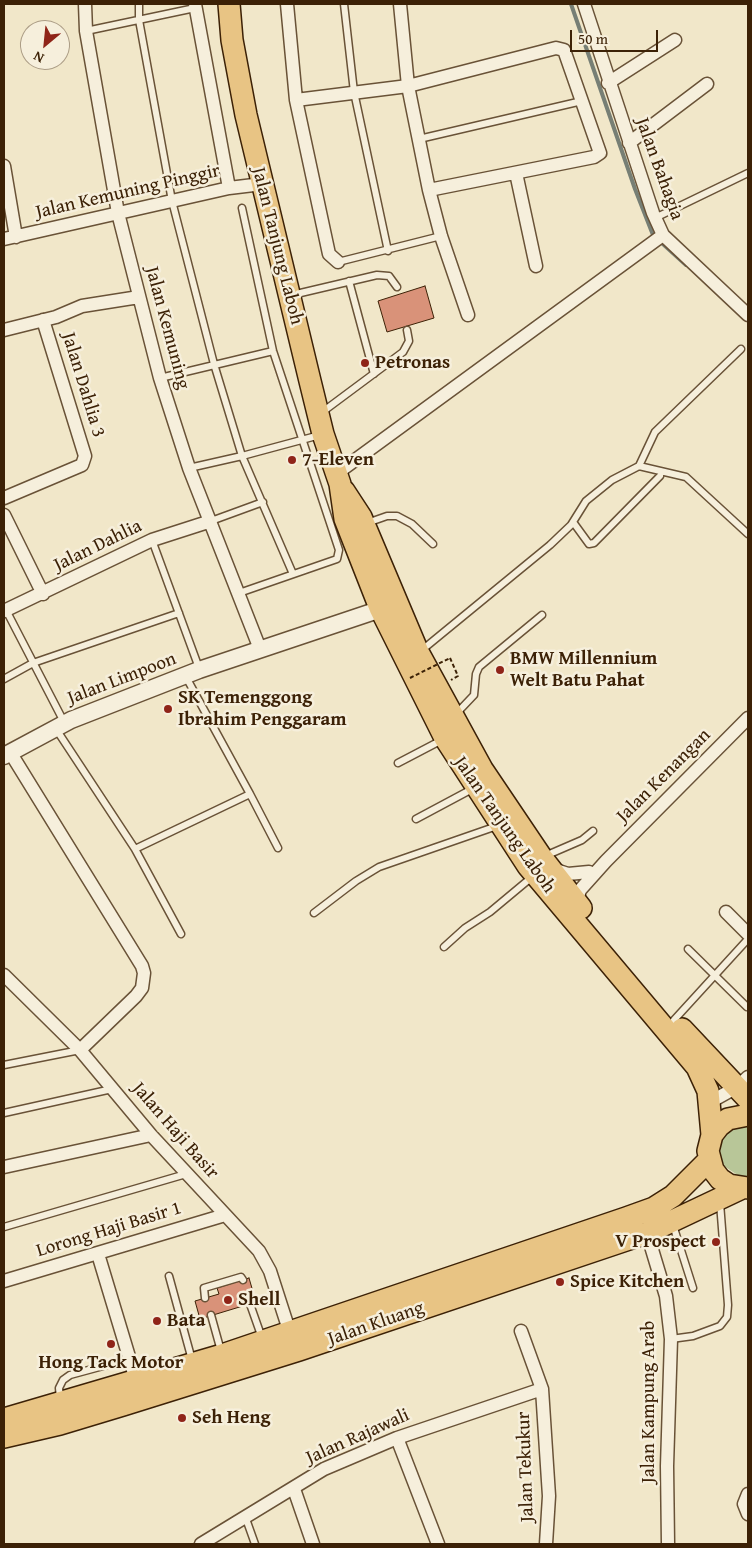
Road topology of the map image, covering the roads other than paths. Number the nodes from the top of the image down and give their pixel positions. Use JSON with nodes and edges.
{"nodes":[{"id":1,"x":85,"y":4,"type":"edge"},
{"id":2,"x":139,"y":4,"type":"edge"},
{"id":3,"x":229,"y":4,"type":"edge"},
{"id":4,"x":287,"y":4,"type":"edge"},
{"id":5,"x":344,"y":4,"type":"edge"},
{"id":6,"x":400,"y":4,"type":"edge"},
{"id":7,"x":584,"y":4,"type":"edge"},
{"id":8,"x":195,"y":6,"type":"edge"},
{"id":9,"x":139,"y":20,"type":"junction"},
{"id":10,"x":86,"y":31,"type":"junction"},
{"id":11,"x":675,"y":40,"type":"dead end"},
{"id":12,"x":608,"y":83,"type":"junction"},
{"id":13,"x":707,"y":84,"type":"dead end"},
{"id":14,"x":408,"y":86,"type":"junction"},
{"id":15,"x":354,"y":92,"type":"junction"},
{"id":16,"x":296,"y":100,"type":"junction"},
{"id":17,"x":582,"y":101,"type":"junction"},
{"id":18,"x":419,"y":139,"type":"junction"},
{"id":19,"x":629,"y":142,"type":"junction"},
{"id":20,"x":4,"y":166,"type":"edge"},
{"id":21,"x":516,"y":173,"type":"junction"},
{"id":22,"x":748,"y":173,"type":"edge"},
{"id":23,"x":262,"y":184,"type":"junction"},
{"id":24,"x":229,"y":188,"type":"junction"},
{"id":25,"x":429,"y":190,"type":"junction"},
{"id":26,"x":172,"y":201,"type":"junction"},
{"id":27,"x":242,"y":208,"type":"dead end"},
{"id":28,"x":118,"y":213,"type":"junction"},
{"id":29,"x":655,"y":218,"type":"junction"},
{"id":30,"x":441,"y":236,"type":"junction"},
{"id":31,"x":10,"y":238,"type":"edge"},
{"id":32,"x":657,"y":240,"type":"junction"},
{"id":33,"x":388,"y":251,"type":"junction"},
{"id":34,"x":338,"y":262,"type":"joint"},
{"id":35,"x":536,"y":266,"type":"dead end"},
{"id":36,"x":349,"y":281,"type":"junction"},
{"id":37,"x":397,"y":287,"type":"dead end"},
{"id":38,"x":289,"y":296,"type":"junction"},
{"id":39,"x":140,"y":297,"type":"junction"},
{"id":40,"x":468,"y":314,"type":"dead end"},
{"id":41,"x":748,"y":315,"type":"edge"},
{"id":42,"x":43,"y":320,"type":"junction"},
{"id":43,"x":4,"y":330,"type":"edge"},
{"id":44,"x":407,"y":330,"type":"dead end"},
{"id":45,"x":741,"y":349,"type":"dead end"},
{"id":46,"x":274,"y":351,"type":"junction"},
{"id":47,"x":214,"y":364,"type":"junction"},
{"id":48,"x":374,"y":374,"type":"junction"},
{"id":49,"x":160,"y":378,"type":"junction"},
{"id":50,"x":321,"y":425,"type":"junction"},
{"id":51,"x":302,"y":439,"type":"junction"},
{"id":52,"x":242,"y":456,"type":"junction"},
{"id":53,"x":639,"y":466,"type":"junction"},
{"id":54,"x":189,"y":468,"type":"junction"},
{"id":55,"x":660,"y":476,"type":"dead end"},
{"id":56,"x":338,"y":479,"type":"junction"},
{"id":57,"x":4,"y":498,"type":"edge"},
{"id":58,"x":263,"y":502,"type":"junction"},
{"id":59,"x":4,"y":515,"type":"edge"},
{"id":60,"x":211,"y":521,"type":"junction"},
{"id":61,"x":573,"y":522,"type":"junction"},
{"id":62,"x":364,"y":524,"type":"junction"},
{"id":63,"x":748,"y":534,"type":"edge"},
{"id":64,"x":152,"y":540,"type":"junction"},
{"id":65,"x":433,"y":544,"type":"dead end"},
{"id":66,"x":292,"y":574,"type":"junction"},
{"id":67,"x":239,"y":593,"type":"junction"},
{"id":68,"x":43,"y":594,"type":"junction"},
{"id":69,"x":389,"y":606,"type":"junction"},
{"id":70,"x":5,"y":611,"type":"edge"},
{"id":71,"x":179,"y":613,"type":"junction"},
{"id":72,"x":542,"y":615,"type":"dead end"},
{"id":73,"x":260,"y":649,"type":"junction"},
{"id":74,"x":418,"y":652,"type":"junction"},
{"id":75,"x":33,"y":663,"type":"junction"},
{"id":76,"x":192,"y":673,"type":"junction"},
{"id":77,"x":4,"y":679,"type":"edge"},
{"id":78,"x":453,"y":716,"type":"junction"},
{"id":79,"x":748,"y":718,"type":"edge"},
{"id":80,"x":60,"y":726,"type":"junction"},
{"id":81,"x":446,"y":738,"type":"junction"},
{"id":82,"x":7,"y":754,"type":"edge"},
{"id":83,"x":398,"y":763,"type":"dead end"},
{"id":84,"x":475,"y":787,"type":"junction"},
{"id":85,"x":250,"y":794,"type":"junction"},
{"id":86,"x":416,"y":819,"type":"dead end"},
{"id":87,"x":501,"y":825,"type":"junction"},
{"id":88,"x":593,"y":831,"type":"dead end"},
{"id":89,"x":278,"y":848,"type":"dead end"},
{"id":90,"x":135,"y":849,"type":"junction"},
{"id":91,"x":606,"y":861,"type":"junction"},
{"id":92,"x":542,"y":866,"type":"junction"},
{"id":93,"x":589,"y":872,"type":"junction"},
{"id":94,"x":566,"y":897,"type":"junction"},
{"id":95,"x":726,"y":912,"type":"dead end"},
{"id":96,"x":314,"y":913,"type":"dead end"},
{"id":97,"x":181,"y":934,"type":"dead end"},
{"id":98,"x":748,"y":934,"type":"edge"},
{"id":99,"x":748,"y":939,"type":"edge"},
{"id":100,"x":444,"y":947,"type":"dead end"},
{"id":101,"x":688,"y":949,"type":"dead end"},
{"id":102,"x":714,"y":976,"type":"junction"},
{"id":103,"x":5,"y":979,"type":"edge"},
{"id":104,"x":747,"y":1007,"type":"dead end"},
{"id":105,"x":674,"y":1020,"type":"junction"},
{"id":106,"x":80,"y":1050,"type":"junction"},
{"id":107,"x":4,"y":1065,"type":"edge"},
{"id":108,"x":114,"y":1089,"type":"junction"},
{"id":109,"x":746,"y":1095,"type":"edge"},
{"id":110,"x":710,"y":1102,"type":"junction"},
{"id":111,"x":4,"y":1113,"type":"edge"},
{"id":112,"x":151,"y":1135,"type":"junction"},
{"id":113,"x":712,"y":1135,"type":"junction"},
{"id":114,"x":709,"y":1160,"type":"junction"},
{"id":115,"x":4,"y":1167,"type":"edge"},
{"id":116,"x":186,"y":1174,"type":"junction"},
{"id":117,"x":744,"y":1188,"type":"edge"},
{"id":118,"x":720,"y":1199,"type":"junction"},
{"id":119,"x":225,"y":1215,"type":"junction"},
{"id":120,"x":672,"y":1221,"type":"junction"},
{"id":121,"x":4,"y":1227,"type":"edge"},
{"id":122,"x":647,"y":1233,"type":"junction"},
{"id":123,"x":98,"y":1254,"type":"junction"},
{"id":124,"x":169,"y":1276,"type":"dead end"},
{"id":125,"x":242,"y":1280,"type":"dead end"},
{"id":126,"x":4,"y":1281,"type":"edge"},
{"id":127,"x":693,"y":1288,"type":"dead end"},
{"id":128,"x":206,"y":1298,"type":"dead end"},
{"id":129,"x":250,"y":1304,"type":"dead end"},
{"id":130,"x":211,"y":1316,"type":"dead end"},
{"id":131,"x":364,"y":1328,"type":"junction"},
{"id":132,"x":289,"y":1330,"type":"junction"},
{"id":133,"x":521,"y":1331,"type":"dead end"},
{"id":134,"x":671,"y":1339,"type":"junction"},
{"id":135,"x":263,"y":1341,"type":"junction"},
{"id":136,"x":222,"y":1355,"type":"junction"},
{"id":137,"x":129,"y":1359,"type":"junction"},
{"id":138,"x":193,"y":1364,"type":"junction"},
{"id":139,"x":136,"y":1380,"type":"junction"},
{"id":140,"x":542,"y":1389,"type":"junction"},
{"id":141,"x":60,"y":1402,"type":"junction"},
{"id":142,"x":4,"y":1419,"type":"edge"},
{"id":143,"x":4,"y":1437,"type":"edge"},
{"id":144,"x":397,"y":1438,"type":"junction"},
{"id":145,"x":294,"y":1489,"type":"junction"},
{"id":146,"x":748,"y":1495,"type":"edge"},
{"id":147,"x":748,"y":1514,"type":"edge"},
{"id":148,"x":244,"y":1516,"type":"junction"},
{"id":149,"x":201,"y":1544,"type":"edge"},
{"id":150,"x":255,"y":1544,"type":"edge"},
{"id":151,"x":313,"y":1544,"type":"edge"},
{"id":152,"x":438,"y":1544,"type":"edge"},
{"id":153,"x":546,"y":1544,"type":"edge"},
{"id":154,"x":668,"y":1544,"type":"edge"}],
"edges":[{"from":1,"to":10,"type":"street","name":"Jalan Kemuning"},
{"from":2,"to":9,"type":"lane"},
{"from":3,"to":23,"type":"highway","name":"Jalan Tanjung Laboh"},
{"from":4,"to":16,"type":"street"},
{"from":5,"to":15,"type":"lane"},
{"from":6,"to":14,"type":"street"},
{"from":7,"to":12,"type":"street","name":"Jalan Bahagia"},
{"from":8,"to":9,"type":"lane"},
{"from":8,"to":24,"type":"street"},
{"from":9,"to":10,"type":"lane"},
{"from":9,"to":26,"type":"lane"},
{"from":10,"to":28,"type":"street","name":"Jalan Kemuning"},
{"from":11,"to":12,"type":"street"},
{"from":12,"to":19,"type":"street","name":"Jalan Bahagia"},
{"from":13,"to":19,"type":"street"},
{"from":14,"to":15,"type":"street"},
{"from":14,"to":17,"type":"street"},
{"from":14,"to":18,"type":"street"},
{"from":15,"to":16,"type":"street"},
{"from":15,"to":33,"type":"lane"},
{"from":16,"to":34,"type":"street"},
{"from":17,"to":18,"type":"lane"},
{"from":17,"to":21,"type":"street"},
{"from":18,"to":25,"type":"street"},
{"from":19,"to":29,"type":"street","name":"Jalan Bahagia"},
{"from":20,"to":31,"type":"street"},
{"from":21,"to":25,"type":"street"},
{"from":21,"to":35,"type":"street"},
{"from":22,"to":29,"type":"lane"},
{"from":23,"to":24,"type":"street","name":"Jalan Kemuning Pinggir"},
{"from":23,"to":38,"type":"highway","name":"Jalan Tanjung Laboh"},
{"from":24,"to":26,"type":"street","name":"Jalan Kemuning Pinggir"},
{"from":25,"to":30,"type":"street"},
{"from":26,"to":28,"type":"street","name":"Jalan Kemuning Pinggir"},
{"from":26,"to":47,"type":"lane"},
{"from":27,"to":46,"type":"lane"},
{"from":28,"to":31,"type":"street","name":"Jalan Kemuning Pinggir"},
{"from":28,"to":39,"type":"street","name":"Jalan Kemuning"},
{"from":29,"to":32,"type":"street","name":"Jalan Bahagia"},
{"from":30,"to":33,"type":"lane"},
{"from":30,"to":40,"type":"street"},
{"from":32,"to":41,"type":"street","name":"Jalan Bahagia"},
{"from":32,"to":56,"type":"street"},
{"from":33,"to":34,"type":"lane"},
{"from":36,"to":37,"type":"lane"},
{"from":36,"to":38,"type":"lane"},
{"from":36,"to":48,"type":"lane"},
{"from":38,"to":50,"type":"highway","name":"Jalan Tanjung Laboh"},
{"from":39,"to":42,"type":"street"},
{"from":39,"to":49,"type":"street","name":"Jalan Kemuning"},
{"from":42,"to":43,"type":"street"},
{"from":42,"to":57,"type":"street","name":"Jalan Dahlia 3"},
{"from":44,"to":48,"type":"lane"},
{"from":45,"to":53,"type":"lane"},
{"from":46,"to":47,"type":"lane"},
{"from":46,"to":51,"type":"lane"},
{"from":47,"to":49,"type":"lane"},
{"from":47,"to":52,"type":"lane"},
{"from":48,"to":50,"type":"lane"},
{"from":49,"to":54,"type":"street","name":"Jalan Kemuning"},
{"from":50,"to":51,"type":"lane"},
{"from":50,"to":56,"type":"highway","name":"Jalan Tanjung Laboh"},
{"from":51,"to":52,"type":"lane"},
{"from":51,"to":66,"type":"lane"},
{"from":52,"to":54,"type":"lane"},
{"from":52,"to":58,"type":"lane"},
{"from":53,"to":61,"type":"lane"},
{"from":53,"to":63,"type":"lane"},
{"from":54,"to":60,"type":"street","name":"Jalan Kemuning"},
{"from":55,"to":61,"type":"lane"},
{"from":56,"to":62,"type":"highway","name":"Jalan Tanjung Laboh"},
{"from":56,"to":69,"type":"highway","name":"Jalan Tanjung Laboh"},
{"from":58,"to":60,"type":"lane"},
{"from":58,"to":66,"type":"lane"},
{"from":59,"to":68,"type":"street"},
{"from":60,"to":64,"type":"street","name":"Jalan Dahlia"},
{"from":60,"to":67,"type":"street","name":"Jalan Kemuning"},
{"from":61,"to":74,"type":"lane"},
{"from":62,"to":65,"type":"lane"},
{"from":62,"to":69,"type":"highway","name":"Jalan Tanjung Laboh"},
{"from":64,"to":68,"type":"street","name":"Jalan Dahlia"},
{"from":64,"to":71,"type":"lane"},
{"from":66,"to":67,"type":"lane"},
{"from":67,"to":73,"type":"street","name":"Jalan Kemuning"},
{"from":68,"to":70,"type":"street","name":"Jalan Dahlia"},
{"from":69,"to":73,"type":"street","name":"Jalan Limpoon"},
{"from":69,"to":74,"type":"highway","name":"Jalan Tanjung Laboh"},
{"from":69,"to":81,"type":"highway","name":"Jalan Tanjung Laboh"},
{"from":70,"to":75,"type":"lane"},
{"from":71,"to":75,"type":"lane"},
{"from":71,"to":76,"type":"lane"},
{"from":72,"to":78,"type":"lane"},
{"from":73,"to":76,"type":"street","name":"Jalan Limpoon"},
{"from":74,"to":78,"type":"highway","name":"Jalan Tanjung Laboh"},
{"from":75,"to":77,"type":"lane"},
{"from":75,"to":80,"type":"lane"},
{"from":76,"to":80,"type":"street","name":"Jalan Limpoon"},
{"from":76,"to":85,"type":"lane"},
{"from":78,"to":92,"type":"highway","name":"Jalan Tanjung Laboh"},
{"from":79,"to":91,"type":"street","name":"Jalan Kenangan"},
{"from":80,"to":82,"type":"street","name":"Jalan Limpoon"},
{"from":80,"to":90,"type":"lane"},
{"from":81,"to":83,"type":"lane"},
{"from":81,"to":84,"type":"highway","name":"Jalan Tanjung Laboh"},
{"from":82,"to":106,"type":"street"},
{"from":84,"to":86,"type":"lane"},
{"from":84,"to":87,"type":"highway","name":"Jalan Tanjung Laboh"},
{"from":85,"to":89,"type":"lane"},
{"from":85,"to":90,"type":"lane"},
{"from":87,"to":92,"type":"highway","name":"Jalan Tanjung Laboh"},
{"from":87,"to":96,"type":"lane"},
{"from":88,"to":92,"type":"lane"},
{"from":90,"to":97,"type":"lane"},
{"from":91,"to":93,"type":"street","name":"Jalan Kenangan"},
{"from":91,"to":94,"type":"street","name":"Jalan Kenangan"},
{"from":92,"to":93,"type":"street"},
{"from":92,"to":94,"type":"highway","name":"Jalan Tanjung Laboh"},
{"from":92,"to":100,"type":"lane"},
{"from":93,"to":94,"type":"street","name":"Jalan Kenangan"},
{"from":94,"to":105,"type":"highway","name":"Jalan Tanjung Laboh"},
{"from":94,"to":110,"type":"highway","name":"Jalan Tanjung Laboh"},
{"from":95,"to":98,"type":"street"},
{"from":99,"to":102,"type":"lane"},
{"from":101,"to":102,"type":"lane"},
{"from":102,"to":104,"type":"lane"},
{"from":102,"to":105,"type":"lane"},
{"from":103,"to":106,"type":"street","name":"Jalan Haji Basir"},
{"from":105,"to":109,"type":"highway","name":"Jalan Tanjung Laboh"},
{"from":106,"to":107,"type":"lane"},
{"from":106,"to":108,"type":"street","name":"Jalan Haji Basir"},
{"from":108,"to":111,"type":"lane"},
{"from":108,"to":112,"type":"street","name":"Jalan Haji Basir"},
{"from":109,"to":110,"type":"street"},
{"from":109,"to":113,"type":"highway"},
{"from":110,"to":113,"type":"highway","name":"Jalan Tanjung Laboh"},
{"from":112,"to":115,"type":"street"},
{"from":112,"to":116,"type":"street","name":"Jalan Haji Basir"},
{"from":113,"to":114,"type":"highway","name":"Jalan Tanjung Laboh"},
{"from":114,"to":117,"type":"highway"},
{"from":114,"to":132,"type":"highway","name":"Jalan Kluang"},
{"from":116,"to":119,"type":"street","name":"Jalan Haji Basir"},
{"from":116,"to":121,"type":"lane"},
{"from":117,"to":118,"type":"highway","name":"Jalan Kluang"},
{"from":118,"to":120,"type":"highway","name":"Jalan Kluang"},
{"from":118,"to":134,"type":"lane"},
{"from":119,"to":123,"type":"street","name":"Lorong Haji Basir 1"},
{"from":119,"to":132,"type":"street","name":"Jalan Haji Basir"},
{"from":120,"to":122,"type":"highway","name":"Jalan Kluang"},
{"from":120,"to":127,"type":"lane"},
{"from":122,"to":131,"type":"highway","name":"Jalan Kluang"},
{"from":122,"to":134,"type":"street","name":"Jalan Kampung Arab"},
{"from":123,"to":126,"type":"street","name":"Lorong Haji Basir 1"},
{"from":123,"to":137,"type":"street"},
{"from":124,"to":138,"type":"lane"},
{"from":125,"to":128,"type":"lane"},
{"from":129,"to":135,"type":"lane"},
{"from":130,"to":136,"type":"lane"},
{"from":131,"to":132,"type":"highway"},
{"from":131,"to":143,"type":"highway","name":"Jalan Kluang"},
{"from":132,"to":135,"type":"highway","name":"Jalan Kluang"},
{"from":133,"to":140,"type":"street","name":"Jalan Tekukur"},
{"from":134,"to":154,"type":"street","name":"Jalan Kampung Arab"},
{"from":135,"to":136,"type":"highway","name":"Jalan Kluang"},
{"from":136,"to":138,"type":"highway","name":"Jalan Kluang"},
{"from":137,"to":139,"type":"street"},
{"from":137,"to":141,"type":"lane"},
{"from":138,"to":139,"type":"highway","name":"Jalan Kluang"},
{"from":139,"to":141,"type":"highway","name":"Jalan Kluang"},
{"from":140,"to":144,"type":"street","name":"Jalan Rajawali"},
{"from":140,"to":153,"type":"street","name":"Jalan Tekukur"},
{"from":141,"to":142,"type":"highway","name":"Jalan Kluang"},
{"from":144,"to":145,"type":"street","name":"Jalan Rajawali"},
{"from":144,"to":152,"type":"street"},
{"from":145,"to":148,"type":"street","name":"Jalan Rajawali"},
{"from":145,"to":151,"type":"street"},
{"from":146,"to":147,"type":"street"},
{"from":148,"to":149,"type":"street","name":"Jalan Rajawali"},
{"from":148,"to":150,"type":"lane"}]}
